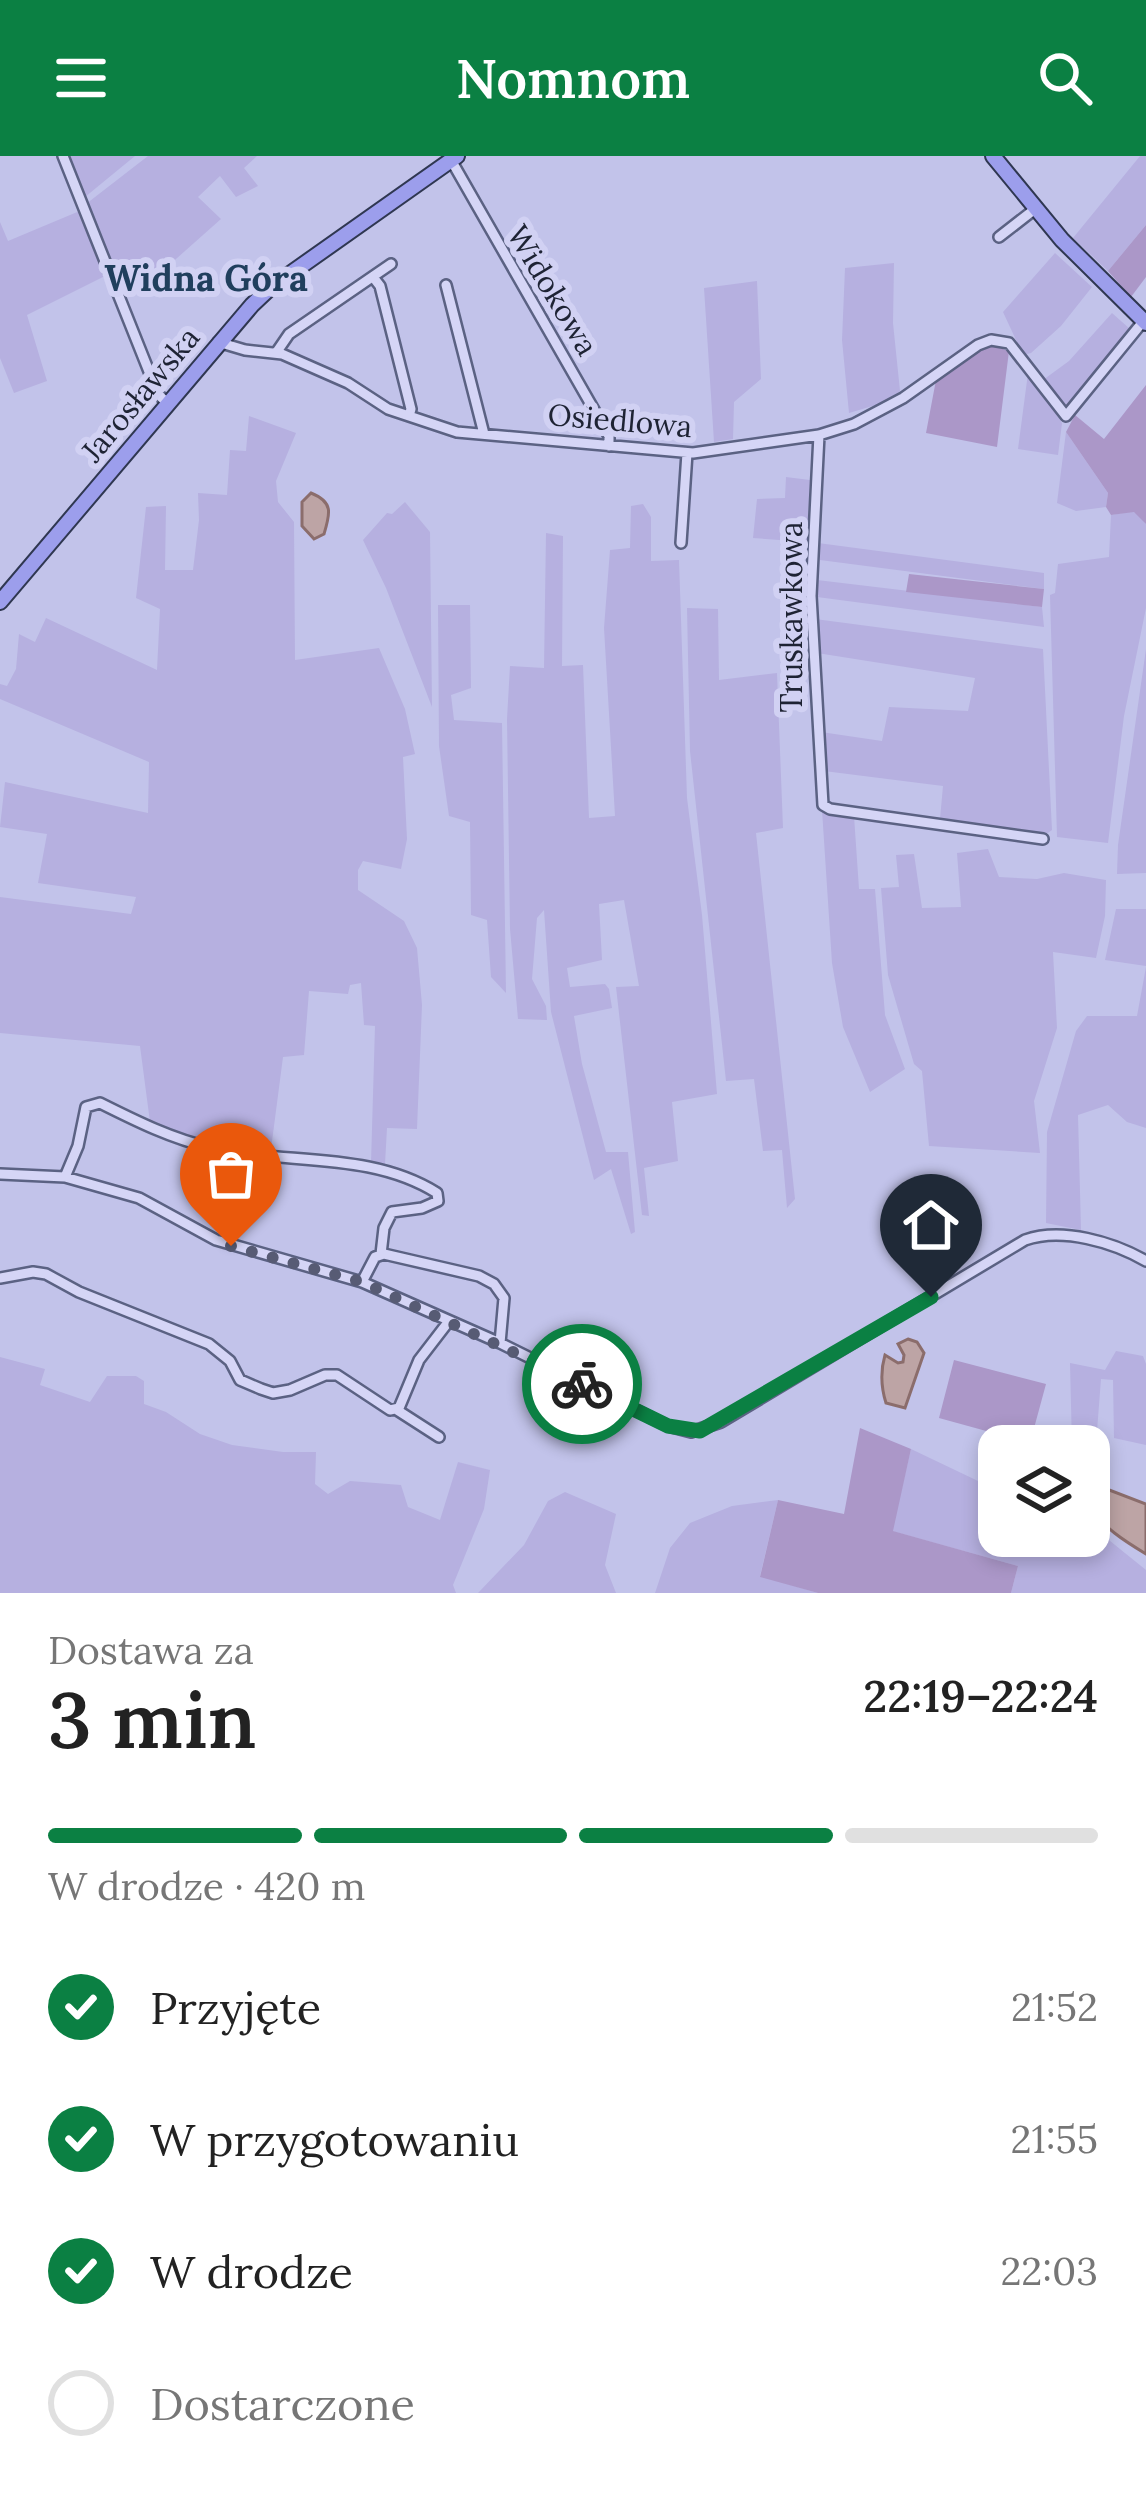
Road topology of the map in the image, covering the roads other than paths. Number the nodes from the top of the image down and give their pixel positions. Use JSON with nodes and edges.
{"nodes":[{"id":1,"x":63,"y":156,"type":"edge"},
{"id":2,"x":993,"y":156,"type":"edge"},
{"id":3,"x":454,"y":158,"type":"edge"},
{"id":4,"x":1035,"y":209,"type":"junction"},
{"id":5,"x":999,"y":237,"type":"dead end"},
{"id":6,"x":391,"y":264,"type":"dead end"},
{"id":7,"x":373,"y":278,"type":"junction"},
{"id":8,"x":446,"y":285,"type":"dead end"},
{"id":9,"x":1145,"y":321,"type":"edge"},
{"id":10,"x":218,"y":342,"type":"junction"},
{"id":11,"x":276,"y":353,"type":"junction"},
{"id":12,"x":166,"y":403,"type":"junction"},
{"id":13,"x":409,"y":416,"type":"junction"},
{"id":14,"x":484,"y":434,"type":"junction"},
{"id":15,"x":818,"y":435,"type":"junction"},
{"id":16,"x":609,"y":446,"type":"junction"},
{"id":17,"x":687,"y":453,"type":"junction"},
{"id":18,"x":681,"y":543,"type":"dead end"},
{"id":19,"x":0,"y":602,"type":"edge"},
{"id":20,"x":1043,"y":839,"type":"dead end"},
{"id":21,"x":0,"y":1174,"type":"edge"},
{"id":22,"x":65,"y":1177,"type":"junction"},
{"id":23,"x":381,"y":1254,"type":"junction"},
{"id":24,"x":1146,"y":1261,"type":"edge"},
{"id":25,"x":0,"y":1277,"type":"edge"},
{"id":26,"x":362,"y":1282,"type":"junction"},
{"id":27,"x":449,"y":1321,"type":"junction"},
{"id":28,"x":500,"y":1343,"type":"junction"},
{"id":29,"x":397,"y":1410,"type":"junction"},
{"id":30,"x":439,"y":1436,"type":"dead end"}],
"edges":[{"from":1,"to":12,"type":"street"},
{"from":2,"to":4,"type":"main road"},
{"from":3,"to":10,"type":"main road","name":"Jarosławska"},
{"from":3,"to":16,"type":"street","name":"Widokowa"},
{"from":4,"to":5,"type":"street"},
{"from":4,"to":9,"type":"main road"},
{"from":6,"to":7,"type":"street"},
{"from":7,"to":11,"type":"street"},
{"from":7,"to":13,"type":"street"},
{"from":8,"to":14,"type":"street"},
{"from":9,"to":15,"type":"street","name":"Osiedlowa"},
{"from":10,"to":11,"type":"street","name":"Osiedlowa"},
{"from":10,"to":12,"type":"main road","name":"Jarosławska"},
{"from":11,"to":13,"type":"street","name":"Osiedlowa"},
{"from":12,"to":19,"type":"main road","name":"Jarosławska"},
{"from":13,"to":14,"type":"street","name":"Osiedlowa"},
{"from":14,"to":16,"type":"street","name":"Osiedlowa"},
{"from":15,"to":17,"type":"street","name":"Osiedlowa"},
{"from":15,"to":20,"type":"street","name":"Truskawkowa"},
{"from":16,"to":17,"type":"street","name":"Osiedlowa"},
{"from":17,"to":18,"type":"street"},
{"from":21,"to":22,"type":"street"},
{"from":22,"to":23,"type":"street"},
{"from":22,"to":26,"type":"street"},
{"from":23,"to":26,"type":"street"},
{"from":23,"to":28,"type":"street"},
{"from":24,"to":28,"type":"street"},
{"from":25,"to":29,"type":"street"},
{"from":26,"to":27,"type":"street"},
{"from":27,"to":28,"type":"street"},
{"from":27,"to":29,"type":"street"},
{"from":29,"to":30,"type":"street"}]}
